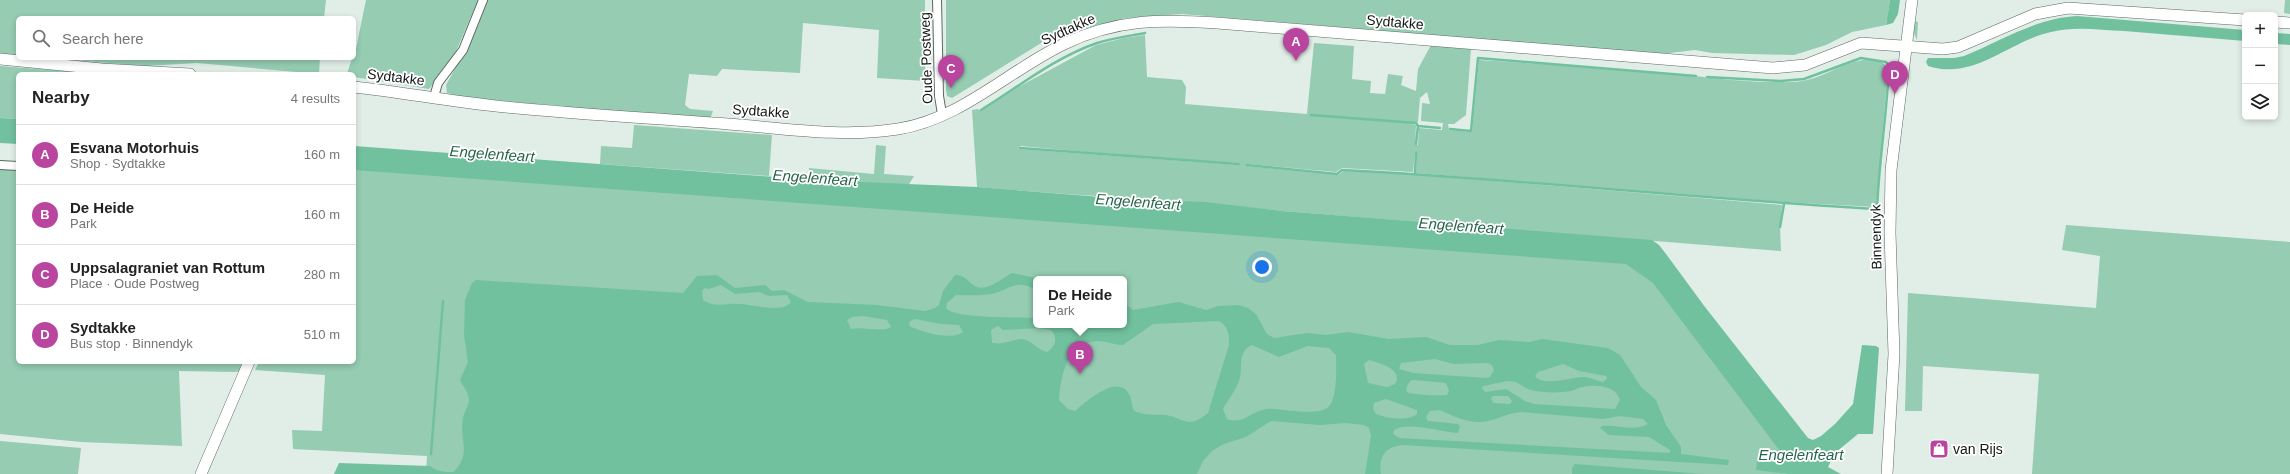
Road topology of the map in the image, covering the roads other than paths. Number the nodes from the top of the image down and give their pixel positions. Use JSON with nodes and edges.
{"nodes":[{"id":1,"x":483,"y":0,"type":"edge"},
{"id":2,"x":937,"y":0,"type":"edge"},
{"id":3,"x":1912,"y":0,"type":"edge"},
{"id":4,"x":2242,"y":20,"type":"edge"},
{"id":5,"x":2278,"y":22,"type":"edge"},
{"id":6,"x":2290,"y":23,"type":"edge"},
{"id":7,"x":1906,"y":45,"type":"junction"},
{"id":8,"x":0,"y":58,"type":"edge"},
{"id":9,"x":16,"y":60,"type":"edge"},
{"id":10,"x":19,"y":60,"type":"edge"},
{"id":11,"x":155,"y":72,"type":"edge"},
{"id":12,"x":356,"y":87,"type":"edge"},
{"id":13,"x":434,"y":97,"type":"junction"},
{"id":14,"x":942,"y":114,"type":"junction"},
{"id":15,"x":0,"y":165,"type":"edge"},
{"id":16,"x":16,"y":166,"type":"edge"},
{"id":17,"x":248,"y":364,"type":"edge"},
{"id":18,"x":201,"y":474,"type":"edge"},
{"id":19,"x":1887,"y":474,"type":"edge"}],
"edges":[{"from":1,"to":13,"type":"street","name":"Sydtakke"},
{"from":2,"to":14,"type":"street","name":"Oude Postweg"},
{"from":3,"to":7,"type":"street","name":"Binnendyk"},
{"from":4,"to":7,"type":"street","name":"Sydtakke"},
{"from":5,"to":6,"type":"street"},
{"from":7,"to":14,"type":"street","name":"Sydtakke"},
{"from":7,"to":19,"type":"street","name":"Binnendyk"},
{"from":8,"to":9,"type":"street"},
{"from":10,"to":11,"type":"street"},
{"from":12,"to":13,"type":"street","name":"Sydtakke"},
{"from":13,"to":14,"type":"street","name":"Sydtakke"},
{"from":15,"to":16,"type":"street"},
{"from":17,"to":18,"type":"street"}]}
